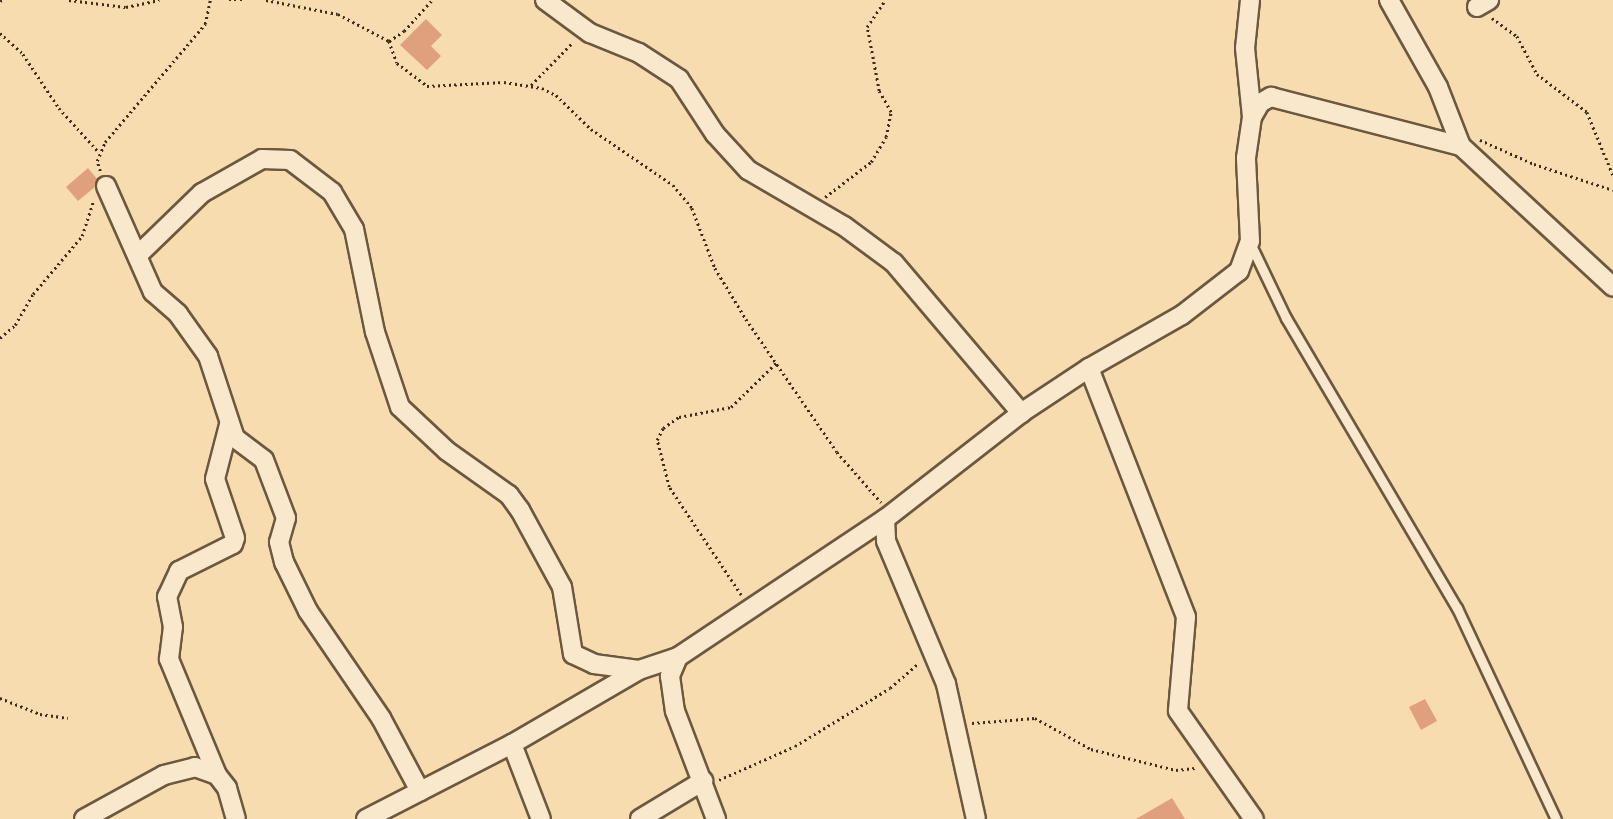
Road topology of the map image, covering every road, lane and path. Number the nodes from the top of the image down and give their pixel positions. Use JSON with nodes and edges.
{"nodes":[{"id":1,"x":69,"y":0,"type":"edge"},
{"id":2,"x":159,"y":0,"type":"edge"},
{"id":3,"x":229,"y":0,"type":"edge"},
{"id":4,"x":246,"y":0,"type":"edge"},
{"id":5,"x":266,"y":0,"type":"edge"},
{"id":6,"x":432,"y":0,"type":"edge"},
{"id":7,"x":545,"y":0,"type":"edge"},
{"id":8,"x":886,"y":0,"type":"edge"},
{"id":9,"x":1250,"y":0,"type":"edge"},
{"id":10,"x":1389,"y":0,"type":"edge"},
{"id":11,"x":1483,"y":4,"type":"edge"},
{"id":12,"x":0,"y":33,"type":"edge"},
{"id":13,"x":590,"y":33,"type":"junction"},
{"id":14,"x":389,"y":41,"type":"junction"},
{"id":15,"x":530,"y":85,"type":"junction"},
{"id":16,"x":1252,"y":117,"type":"junction"},
{"id":17,"x":1455,"y":128,"type":"junction"},
{"id":18,"x":1461,"y":146,"type":"junction"},
{"id":19,"x":99,"y":152,"type":"dead end"},
{"id":20,"x":1613,"y":175,"type":"edge"},
{"id":21,"x":106,"y":186,"type":"dead end"},
{"id":22,"x":1613,"y":190,"type":"edge"},
{"id":23,"x":807,"y":208,"type":"junction"},
{"id":24,"x":1250,"y":241,"type":"junction"},
{"id":25,"x":139,"y":254,"type":"junction"},
{"id":26,"x":1613,"y":287,"type":"edge"},
{"id":27,"x":776,"y":363,"type":"junction"},
{"id":28,"x":1089,"y":368,"type":"junction"},
{"id":29,"x":1021,"y":414,"type":"junction"},
{"id":30,"x":229,"y":425,"type":"junction"},
{"id":31,"x":885,"y":519,"type":"junction"},
{"id":32,"x":750,"y":609,"type":"junction"},
{"id":33,"x":934,"y":650,"type":"junction"},
{"id":34,"x":678,"y":657,"type":"junction"},
{"id":35,"x":639,"y":670,"type":"junction"},
{"id":36,"x":0,"y":698,"type":"edge"},
{"id":37,"x":68,"y":718,"type":"dead end"},
{"id":38,"x":955,"y":723,"type":"junction"},
{"id":39,"x":512,"y":744,"type":"junction"},
{"id":40,"x":1217,"y":765,"type":"junction"},
{"id":41,"x":217,"y":775,"type":"junction"},
{"id":42,"x":704,"y":783,"type":"junction"},
{"id":43,"x":420,"y":792,"type":"junction"},
{"id":44,"x":370,"y":818,"type":"edge"},
{"id":45,"x":84,"y":819,"type":"edge"},
{"id":46,"x":236,"y":819,"type":"edge"},
{"id":47,"x":541,"y":819,"type":"edge"},
{"id":48,"x":640,"y":819,"type":"edge"},
{"id":49,"x":716,"y":819,"type":"edge"},
{"id":50,"x":976,"y":819,"type":"edge"},
{"id":51,"x":1254,"y":819,"type":"edge"},
{"id":52,"x":1556,"y":819,"type":"edge"}],
"edges":[{"from":1,"to":2,"type":"path"},
{"from":3,"to":4,"type":"path"},
{"from":5,"to":14,"type":"path"},
{"from":6,"to":14,"type":"path"},
{"from":7,"to":13,"type":"street"},
{"from":8,"to":23,"type":"path"},
{"from":9,"to":16,"type":"street"},
{"from":10,"to":17,"type":"street"},
{"from":11,"to":20,"type":"path"},
{"from":12,"to":19,"type":"path"},
{"from":13,"to":15,"type":"path"},
{"from":13,"to":23,"type":"street"},
{"from":14,"to":15,"type":"path"},
{"from":15,"to":27,"type":"path"},
{"from":16,"to":18,"type":"street"},
{"from":16,"to":24,"type":"street"},
{"from":17,"to":18,"type":"street"},
{"from":17,"to":22,"type":"path"},
{"from":18,"to":26,"type":"street"},
{"from":21,"to":25,"type":"street"},
{"from":23,"to":29,"type":"street"},
{"from":24,"to":28,"type":"street"},
{"from":24,"to":52,"type":"lane"},
{"from":25,"to":30,"type":"street"},
{"from":25,"to":35,"type":"street"},
{"from":27,"to":31,"type":"path"},
{"from":27,"to":32,"type":"path"},
{"from":28,"to":29,"type":"street"},
{"from":28,"to":40,"type":"street"},
{"from":29,"to":31,"type":"street"},
{"from":30,"to":41,"type":"street"},
{"from":30,"to":43,"type":"street"},
{"from":31,"to":32,"type":"street"},
{"from":31,"to":33,"type":"street"},
{"from":32,"to":34,"type":"street"},
{"from":33,"to":38,"type":"street"},
{"from":33,"to":42,"type":"path"},
{"from":34,"to":35,"type":"street"},
{"from":34,"to":42,"type":"street"},
{"from":35,"to":39,"type":"street"},
{"from":36,"to":37,"type":"path"},
{"from":38,"to":40,"type":"path"},
{"from":38,"to":50,"type":"street"},
{"from":39,"to":43,"type":"street"},
{"from":39,"to":47,"type":"street"},
{"from":40,"to":51,"type":"street"},
{"from":41,"to":45,"type":"street"},
{"from":41,"to":46,"type":"street"},
{"from":42,"to":48,"type":"street"},
{"from":42,"to":49,"type":"street"},
{"from":43,"to":44,"type":"street"}]}
